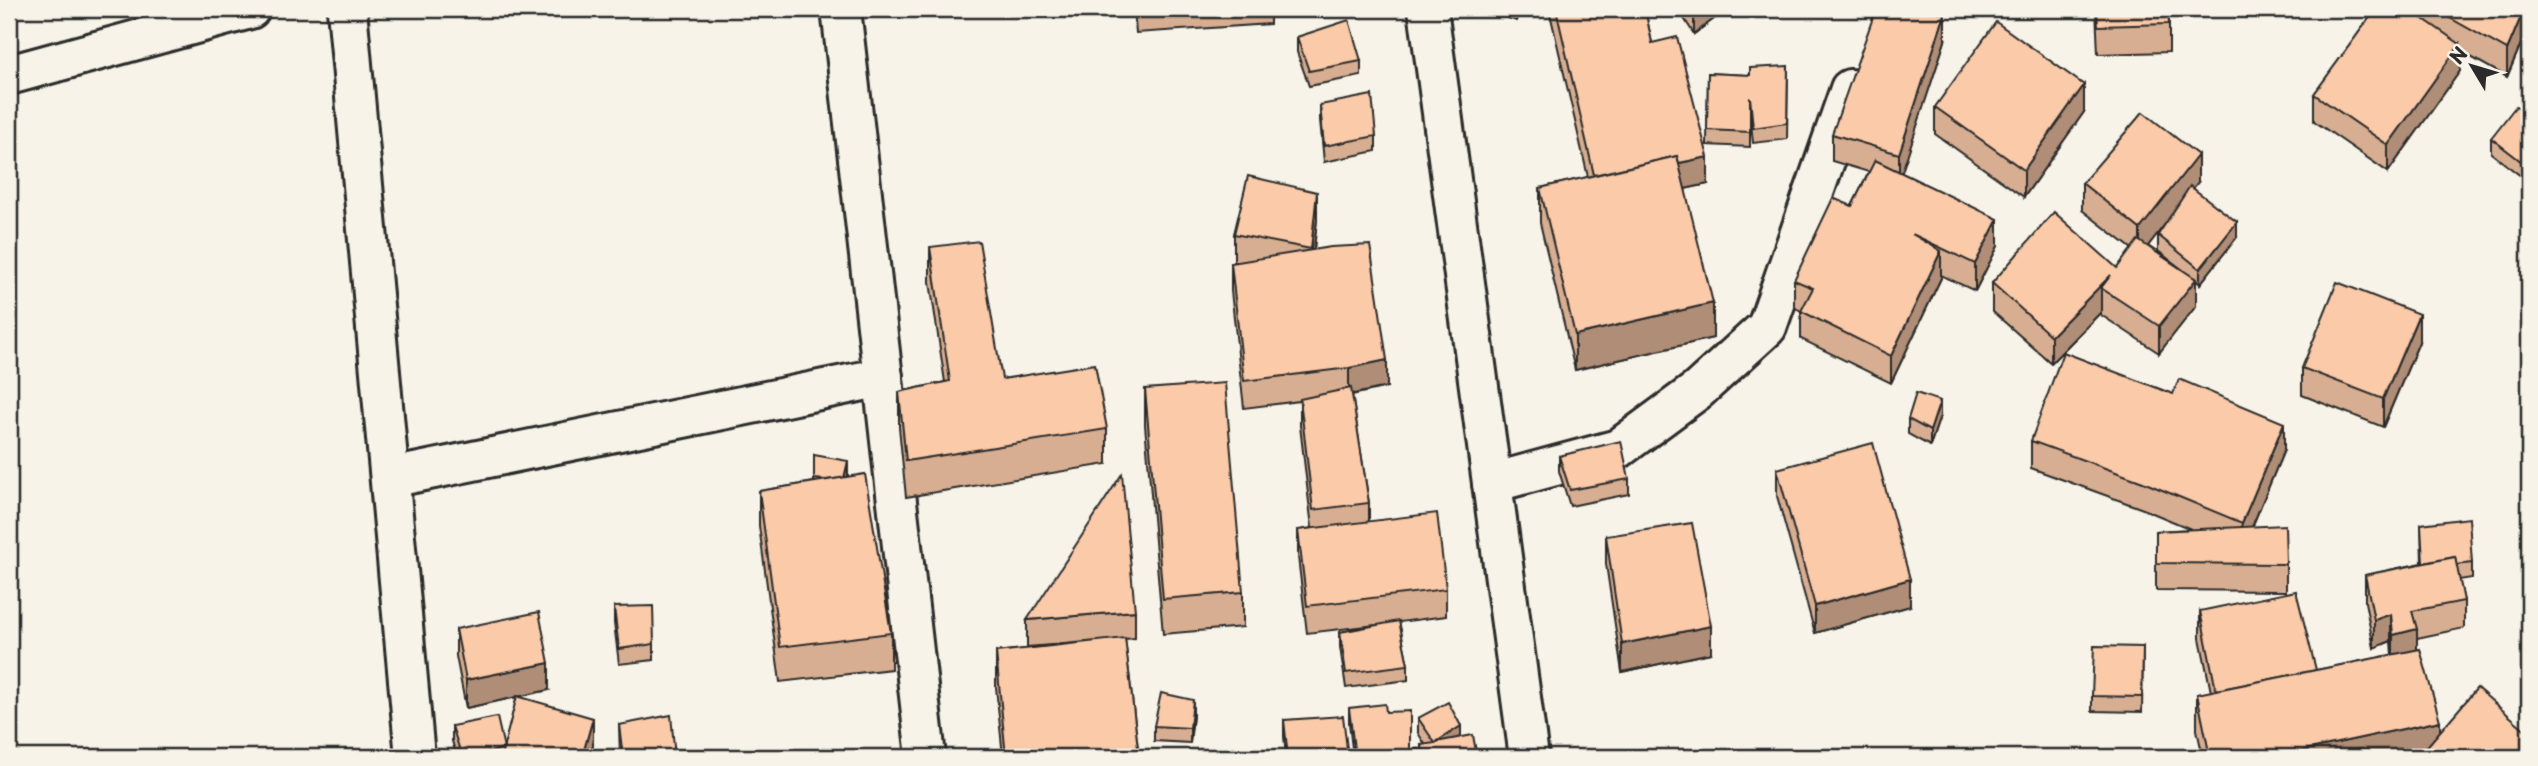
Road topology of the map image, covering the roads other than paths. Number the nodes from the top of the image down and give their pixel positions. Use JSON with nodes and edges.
{"nodes":[{"id":1,"x":250,"y":9,"type":"edge"},
{"id":2,"x":347,"y":9,"type":"edge"},
{"id":3,"x":841,"y":9,"type":"edge"},
{"id":4,"x":1428,"y":9,"type":"edge"},
{"id":5,"x":1863,"y":52,"type":"edge"},
{"id":6,"x":9,"y":75,"type":"edge"},
{"id":7,"x":883,"y":377,"type":"junction"},
{"id":8,"x":390,"y":478,"type":"junction"},
{"id":9,"x":1492,"y":483,"type":"junction"},
{"id":10,"x":415,"y":757,"type":"edge"},
{"id":11,"x":926,"y":757,"type":"edge"},
{"id":12,"x":1529,"y":757,"type":"edge"}],
"edges":[{"from":1,"to":6,"type":"street"},
{"from":2,"to":8,"type":"street"},
{"from":3,"to":7,"type":"street"},
{"from":4,"to":9,"type":"street"},
{"from":5,"to":9,"type":"street"},
{"from":7,"to":8,"type":"street"},
{"from":7,"to":11,"type":"street"},
{"from":8,"to":10,"type":"street"},
{"from":9,"to":12,"type":"street"}]}
